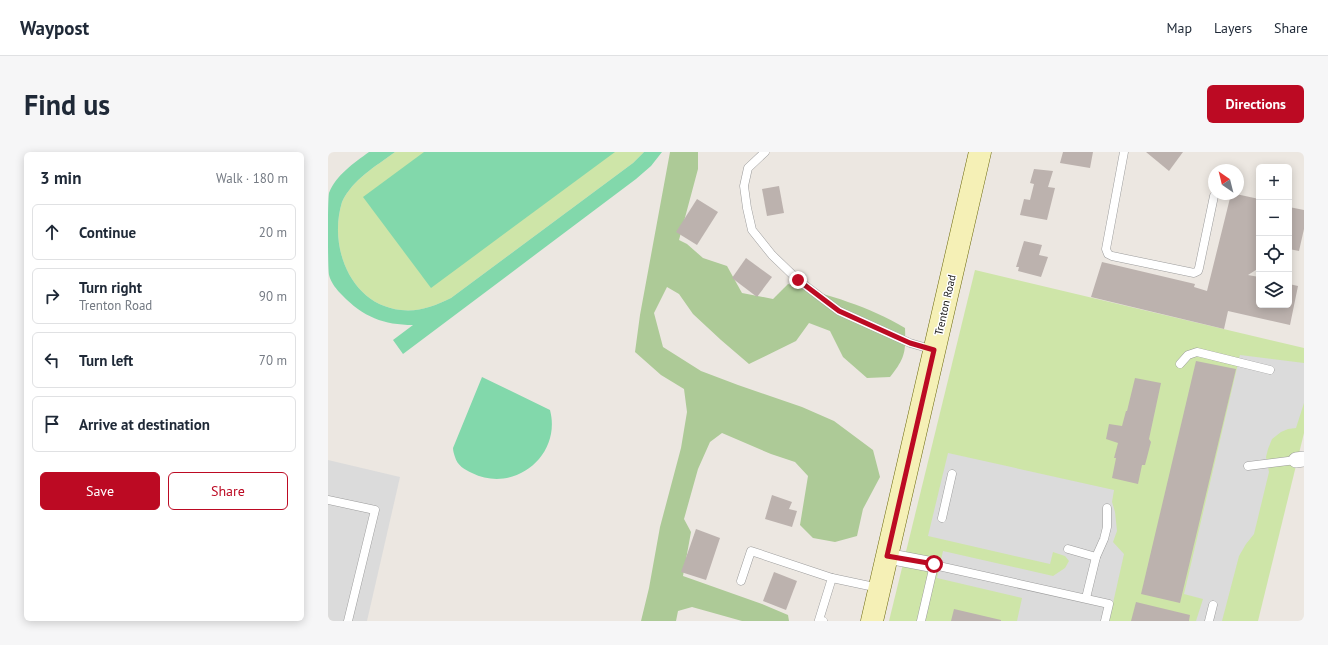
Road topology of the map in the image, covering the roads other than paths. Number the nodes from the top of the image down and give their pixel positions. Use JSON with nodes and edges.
{"nodes":[{"id":1,"x":765,"y":152,"type":"edge"},
{"id":2,"x":980,"y":152,"type":"edge"},
{"id":3,"x":1124,"y":152,"type":"edge"},
{"id":4,"x":1213,"y":200,"type":"edge"},
{"id":5,"x":934,"y":350,"type":"junction"},
{"id":6,"x":1180,"y":364,"type":"dead end"},
{"id":7,"x":1270,"y":370,"type":"dead end"},
{"id":8,"x":1300,"y":460,"type":"edge"},
{"id":9,"x":1248,"y":466,"type":"dead end"},
{"id":10,"x":952,"y":474,"type":"dead end"},
{"id":11,"x":328,"y":500,"type":"edge"},
{"id":12,"x":1107,"y":508,"type":"dead end"},
{"id":13,"x":942,"y":518,"type":"dead end"},
{"id":14,"x":1068,"y":549,"type":"dead end"},
{"id":15,"x":887,"y":556,"type":"junction"},
{"id":16,"x":1096,"y":557,"type":"junction"},
{"id":17,"x":934,"y":564,"type":"junction"},
{"id":18,"x":832,"y":578,"type":"junction"},
{"id":19,"x":741,"y":581,"type":"dead end"},
{"id":20,"x":880,"y":588,"type":"junction"},
{"id":21,"x":1086,"y":598,"type":"junction"},
{"id":22,"x":1213,"y":605,"type":"dead end"},
{"id":23,"x":348,"y":621,"type":"edge"},
{"id":24,"x":824,"y":621,"type":"edge"},
{"id":25,"x":872,"y":621,"type":"edge"},
{"id":26,"x":921,"y":621,"type":"edge"},
{"id":27,"x":1105,"y":621,"type":"edge"},
{"id":28,"x":1209,"y":621,"type":"edge"}],
"edges":[{"from":1,"to":5,"type":"lane"},
{"from":2,"to":5,"type":"main road","name":"Trenton Road"},
{"from":3,"to":4,"type":"lane"},
{"from":5,"to":15,"type":"main road","name":"Trenton Road"},
{"from":6,"to":7,"type":"lane"},
{"from":8,"to":9,"type":"lane"},
{"from":10,"to":13,"type":"lane"},
{"from":11,"to":23,"type":"lane"},
{"from":12,"to":16,"type":"lane"},
{"from":14,"to":16,"type":"lane"},
{"from":15,"to":17,"type":"street"},
{"from":15,"to":20,"type":"main road","name":"Trenton Road"},
{"from":16,"to":21,"type":"lane"},
{"from":17,"to":21,"type":"lane"},
{"from":17,"to":26,"type":"lane"},
{"from":18,"to":19,"type":"lane"},
{"from":18,"to":20,"type":"lane"},
{"from":18,"to":24,"type":"lane"},
{"from":20,"to":25,"type":"main road","name":"Trenton Road"},
{"from":21,"to":27,"type":"lane"},
{"from":22,"to":28,"type":"lane"}]}
